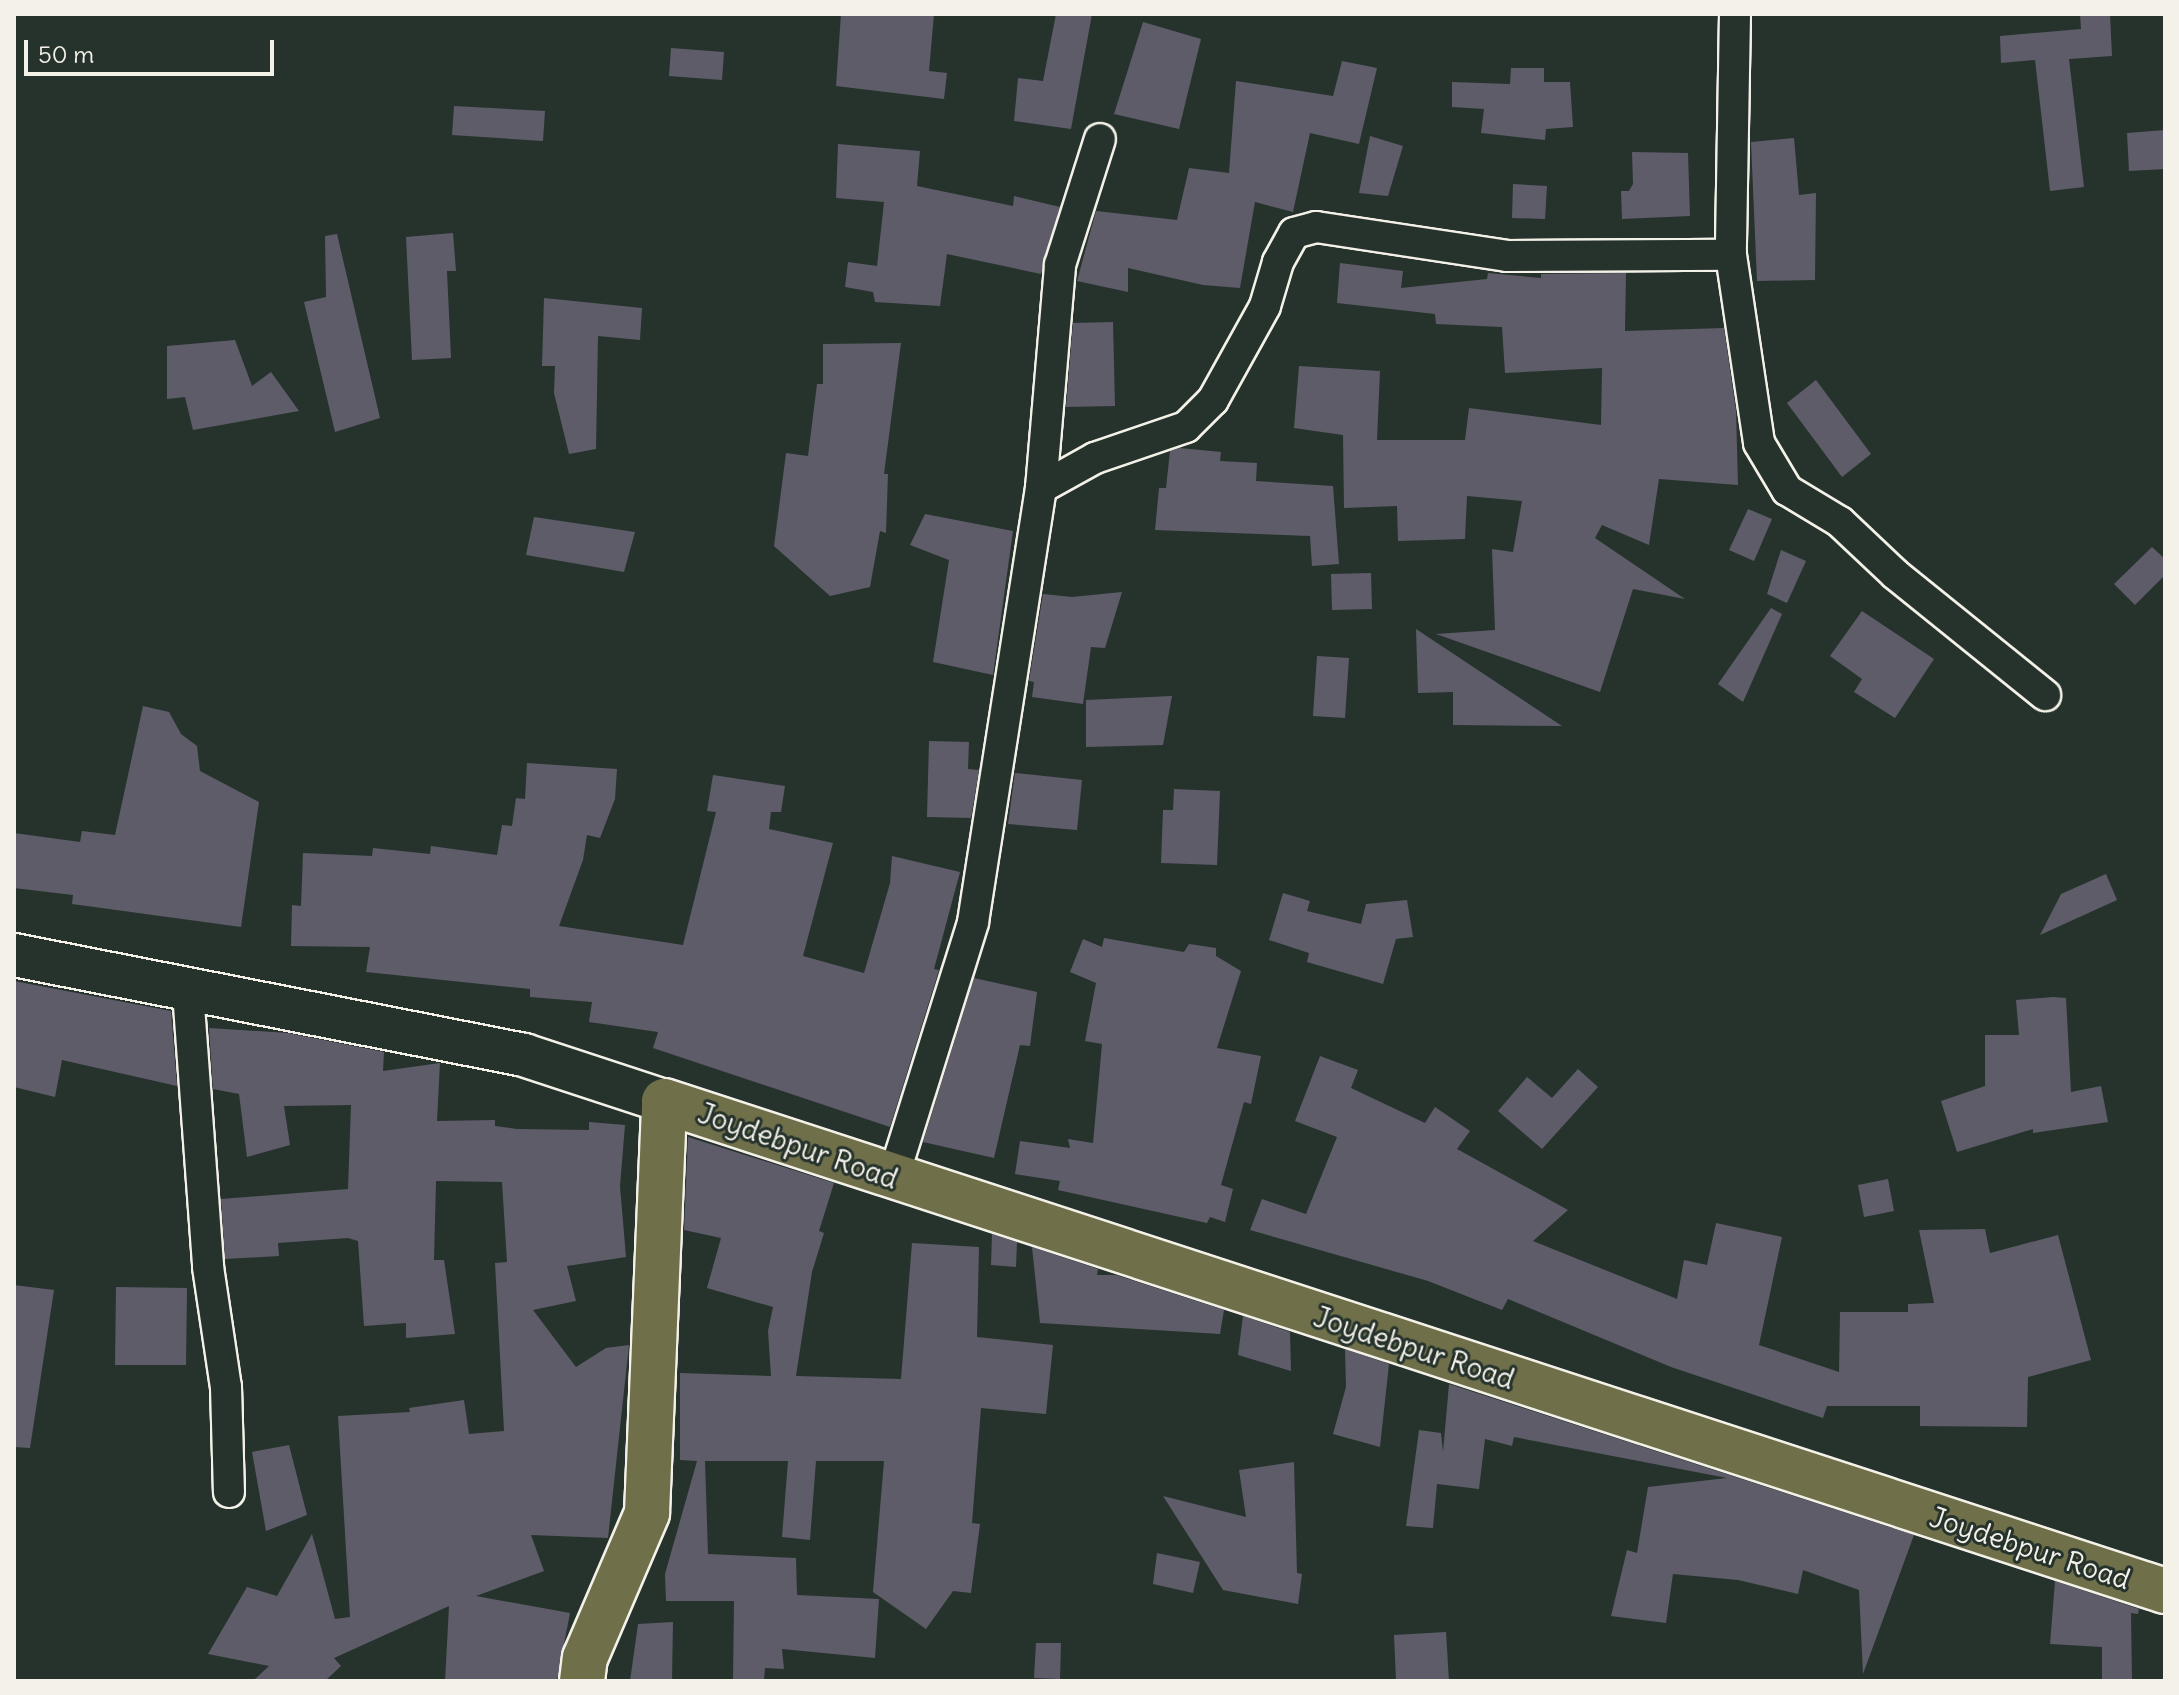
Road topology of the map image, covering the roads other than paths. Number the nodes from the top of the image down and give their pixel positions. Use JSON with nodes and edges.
{"nodes":[{"id":1,"x":1735,"y":14,"type":"edge"},
{"id":2,"x":1100,"y":139,"type":"dead end"},
{"id":3,"x":1731,"y":255,"type":"junction"},
{"id":4,"x":1041,"y":488,"type":"junction"},
{"id":5,"x":2045,"y":695,"type":"dead end"},
{"id":6,"x":14,"y":955,"type":"edge"},
{"id":7,"x":188,"y":992,"type":"junction"},
{"id":8,"x":664,"y":1101,"type":"junction"},
{"id":9,"x":893,"y":1178,"type":"junction"},
{"id":10,"x":229,"y":1492,"type":"dead end"},
{"id":11,"x":2165,"y":1591,"type":"edge"},
{"id":12,"x":582,"y":1681,"type":"edge"}],
"edges":[{"from":1,"to":3,"type":"street"},
{"from":2,"to":4,"type":"street"},
{"from":3,"to":4,"type":"street"},
{"from":3,"to":5,"type":"street"},
{"from":4,"to":9,"type":"street"},
{"from":6,"to":7,"type":"street"},
{"from":7,"to":8,"type":"street"},
{"from":7,"to":10,"type":"street"},
{"from":8,"to":9,"type":"main road","name":"Joydebpur Road"},
{"from":8,"to":12,"type":"main road"},
{"from":9,"to":11,"type":"main road","name":"Joydebpur Road"}]}
